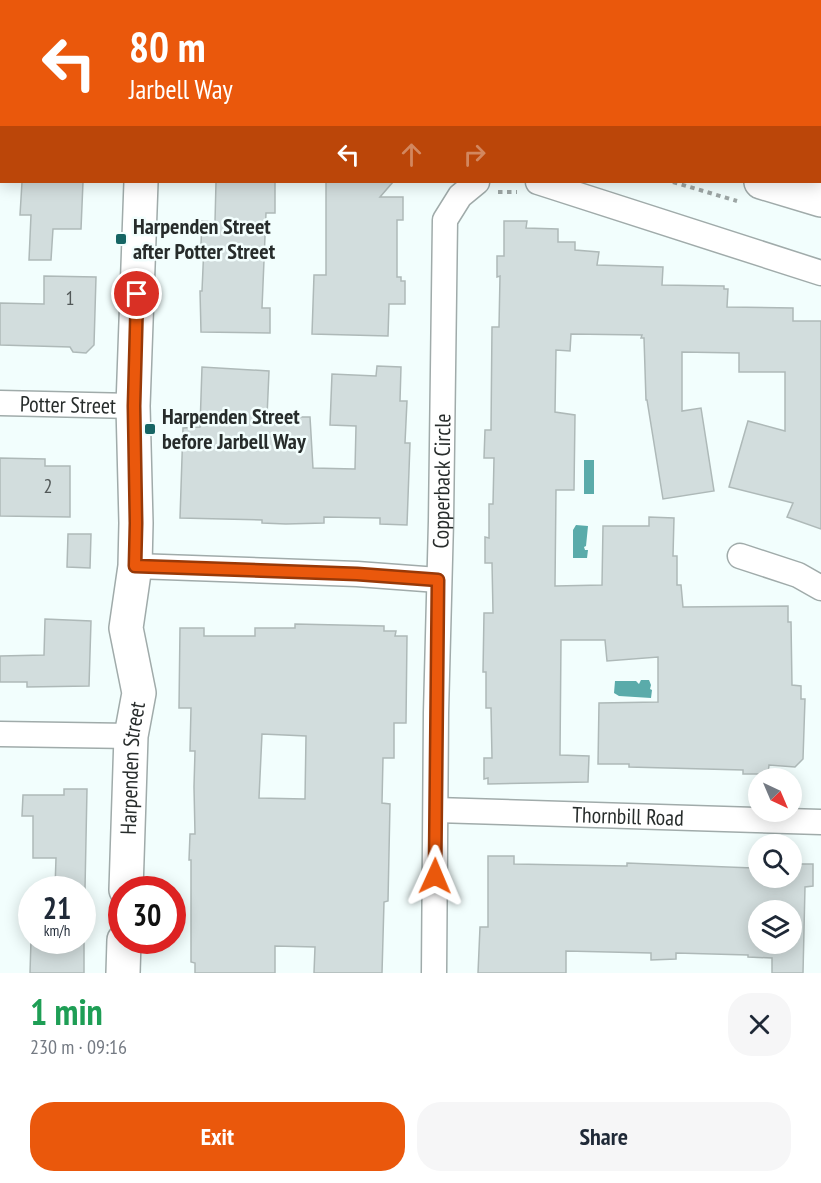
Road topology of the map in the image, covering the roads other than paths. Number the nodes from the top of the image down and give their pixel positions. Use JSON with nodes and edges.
{"nodes":[{"id":1,"x":141,"y":183,"type":"edge"},
{"id":2,"x":476,"y":183,"type":"edge"},
{"id":3,"x":541,"y":183,"type":"edge"},
{"id":4,"x":764,"y":183,"type":"edge"},
{"id":5,"x":821,"y":200,"type":"edge"},
{"id":6,"x":821,"y":273,"type":"edge"},
{"id":7,"x":0,"y":404,"type":"edge"},
{"id":8,"x":134,"y":406,"type":"junction"},
{"id":9,"x":740,"y":556,"type":"dead end"},
{"id":10,"x":135,"y":566,"type":"junction"},
{"id":11,"x":438,"y":580,"type":"junction"},
{"id":12,"x":821,"y":588,"type":"edge"},
{"id":13,"x":0,"y":734,"type":"edge"},
{"id":14,"x":131,"y":736,"type":"junction"},
{"id":15,"x":436,"y":810,"type":"junction"},
{"id":16,"x":821,"y":822,"type":"edge"},
{"id":17,"x":126,"y":876,"type":"edge"},
{"id":18,"x":124,"y":954,"type":"edge"},
{"id":19,"x":123,"y":973,"type":"edge"},
{"id":20,"x":434,"y":973,"type":"edge"}],
"edges":[{"from":1,"to":8,"type":"street","name":"Harpenden Street"},
{"from":2,"to":11,"type":"street","name":"Copperback Circle"},
{"from":3,"to":6,"type":"street"},
{"from":4,"to":5,"type":"street"},
{"from":7,"to":8,"type":"street","name":"Potter Street"},
{"from":8,"to":10,"type":"street","name":"Harpenden Street"},
{"from":9,"to":12,"type":"street"},
{"from":10,"to":11,"type":"street"},
{"from":10,"to":14,"type":"street","name":"Harpenden Street"},
{"from":11,"to":15,"type":"street","name":"Copperback Circle"},
{"from":13,"to":14,"type":"street"},
{"from":14,"to":17,"type":"street","name":"Harpenden Street"},
{"from":15,"to":16,"type":"street","name":"Thornbill Road"},
{"from":15,"to":20,"type":"street","name":"Copperback Circle"},
{"from":18,"to":19,"type":"street"}]}
